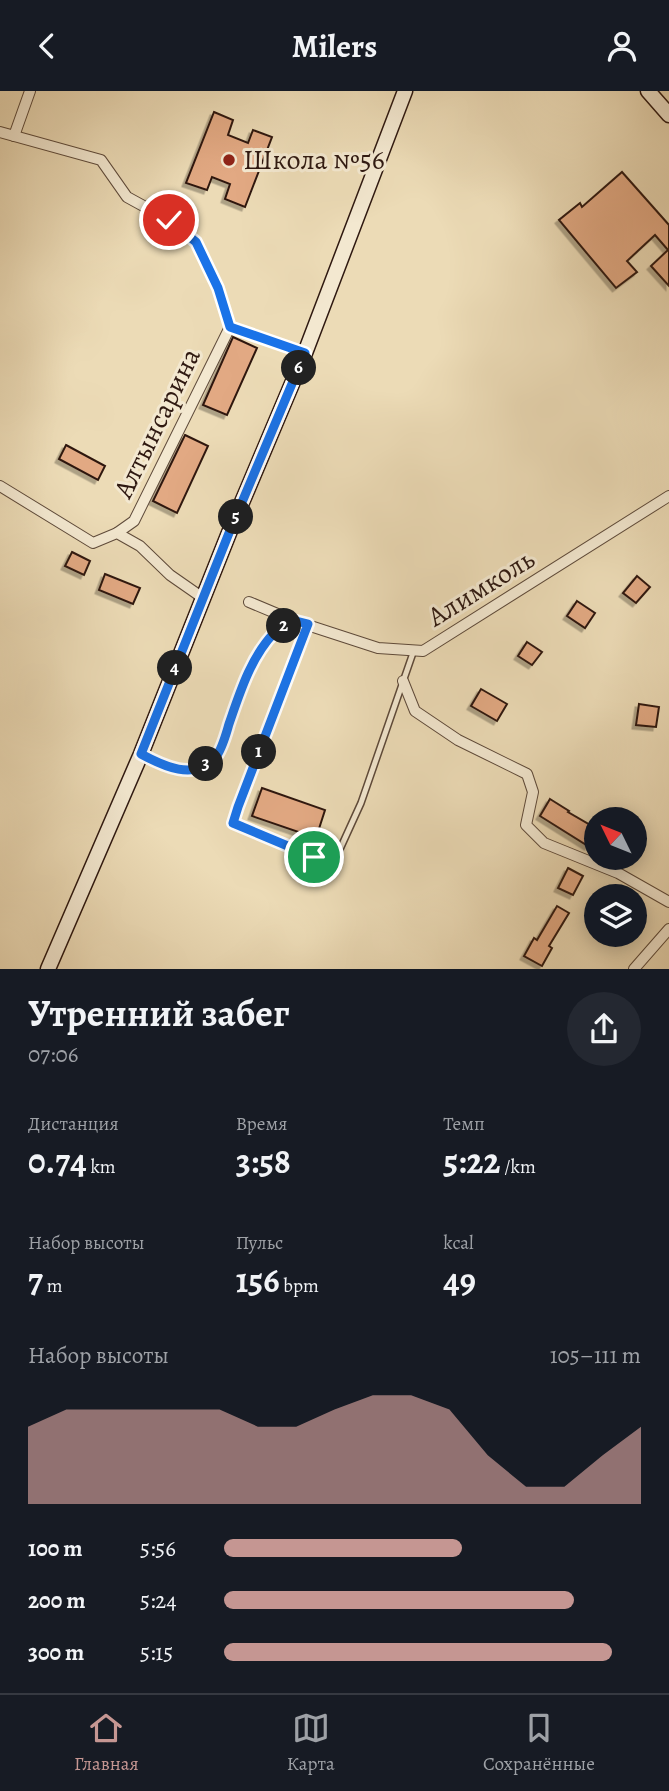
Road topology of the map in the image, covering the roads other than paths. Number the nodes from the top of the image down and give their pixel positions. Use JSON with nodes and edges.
{"nodes":[{"id":1,"x":30,"y":91,"type":"edge"},
{"id":2,"x":405,"y":91,"type":"edge"},
{"id":3,"x":648,"y":91,"type":"edge"},
{"id":4,"x":669,"y":115,"type":"edge"},
{"id":5,"x":0,"y":132,"type":"edge"},
{"id":6,"x":14,"y":136,"type":"junction"},
{"id":7,"x":230,"y":327,"type":"junction"},
{"id":8,"x":305,"y":353,"type":"junction"},
{"id":9,"x":0,"y":486,"type":"edge"},
{"id":10,"x":668,"y":500,"type":"edge"},
{"id":11,"x":117,"y":533,"type":"junction"},
{"id":12,"x":202,"y":598,"type":"junction"},
{"id":13,"x":249,"y":602,"type":"dead end"},
{"id":14,"x":292,"y":620,"type":"junction"},
{"id":15,"x":308,"y":624,"type":"junction"},
{"id":16,"x":414,"y":650,"type":"junction"},
{"id":17,"x":403,"y":681,"type":"junction"},
{"id":18,"x":141,"y":754,"type":"junction"},
{"id":19,"x":669,"y":902,"type":"edge"},
{"id":20,"x":669,"y":929,"type":"edge"},
{"id":21,"x":48,"y":968,"type":"edge"},
{"id":22,"x":634,"y":968,"type":"edge"}],
"edges":[{"from":1,"to":6,"type":"street"},
{"from":2,"to":8,"type":"street"},
{"from":3,"to":4,"type":"street"},
{"from":5,"to":6,"type":"street","name":"Алтынсарина"},
{"from":6,"to":7,"type":"street","name":"Алтынсарина"},
{"from":7,"to":8,"type":"street","name":"Алтынсарина"},
{"from":7,"to":11,"type":"street","name":"Алтынсарина"},
{"from":8,"to":12,"type":"street"},
{"from":9,"to":11,"type":"street","name":"Алтынсарина"},
{"from":10,"to":16,"type":"street","name":"Алимколь"},
{"from":11,"to":12,"type":"street","name":"Алтынсарина"},
{"from":12,"to":18,"type":"street"},
{"from":13,"to":14,"type":"street","name":"Алимколь"},
{"from":14,"to":15,"type":"street","name":"Алимколь"},
{"from":14,"to":18,"type":"street"},
{"from":15,"to":16,"type":"street","name":"Алимколь"},
{"from":15,"to":17,"type":"lane"},
{"from":16,"to":17,"type":"lane"},
{"from":17,"to":19,"type":"street"},
{"from":18,"to":21,"type":"street"},
{"from":20,"to":22,"type":"street"}]}
